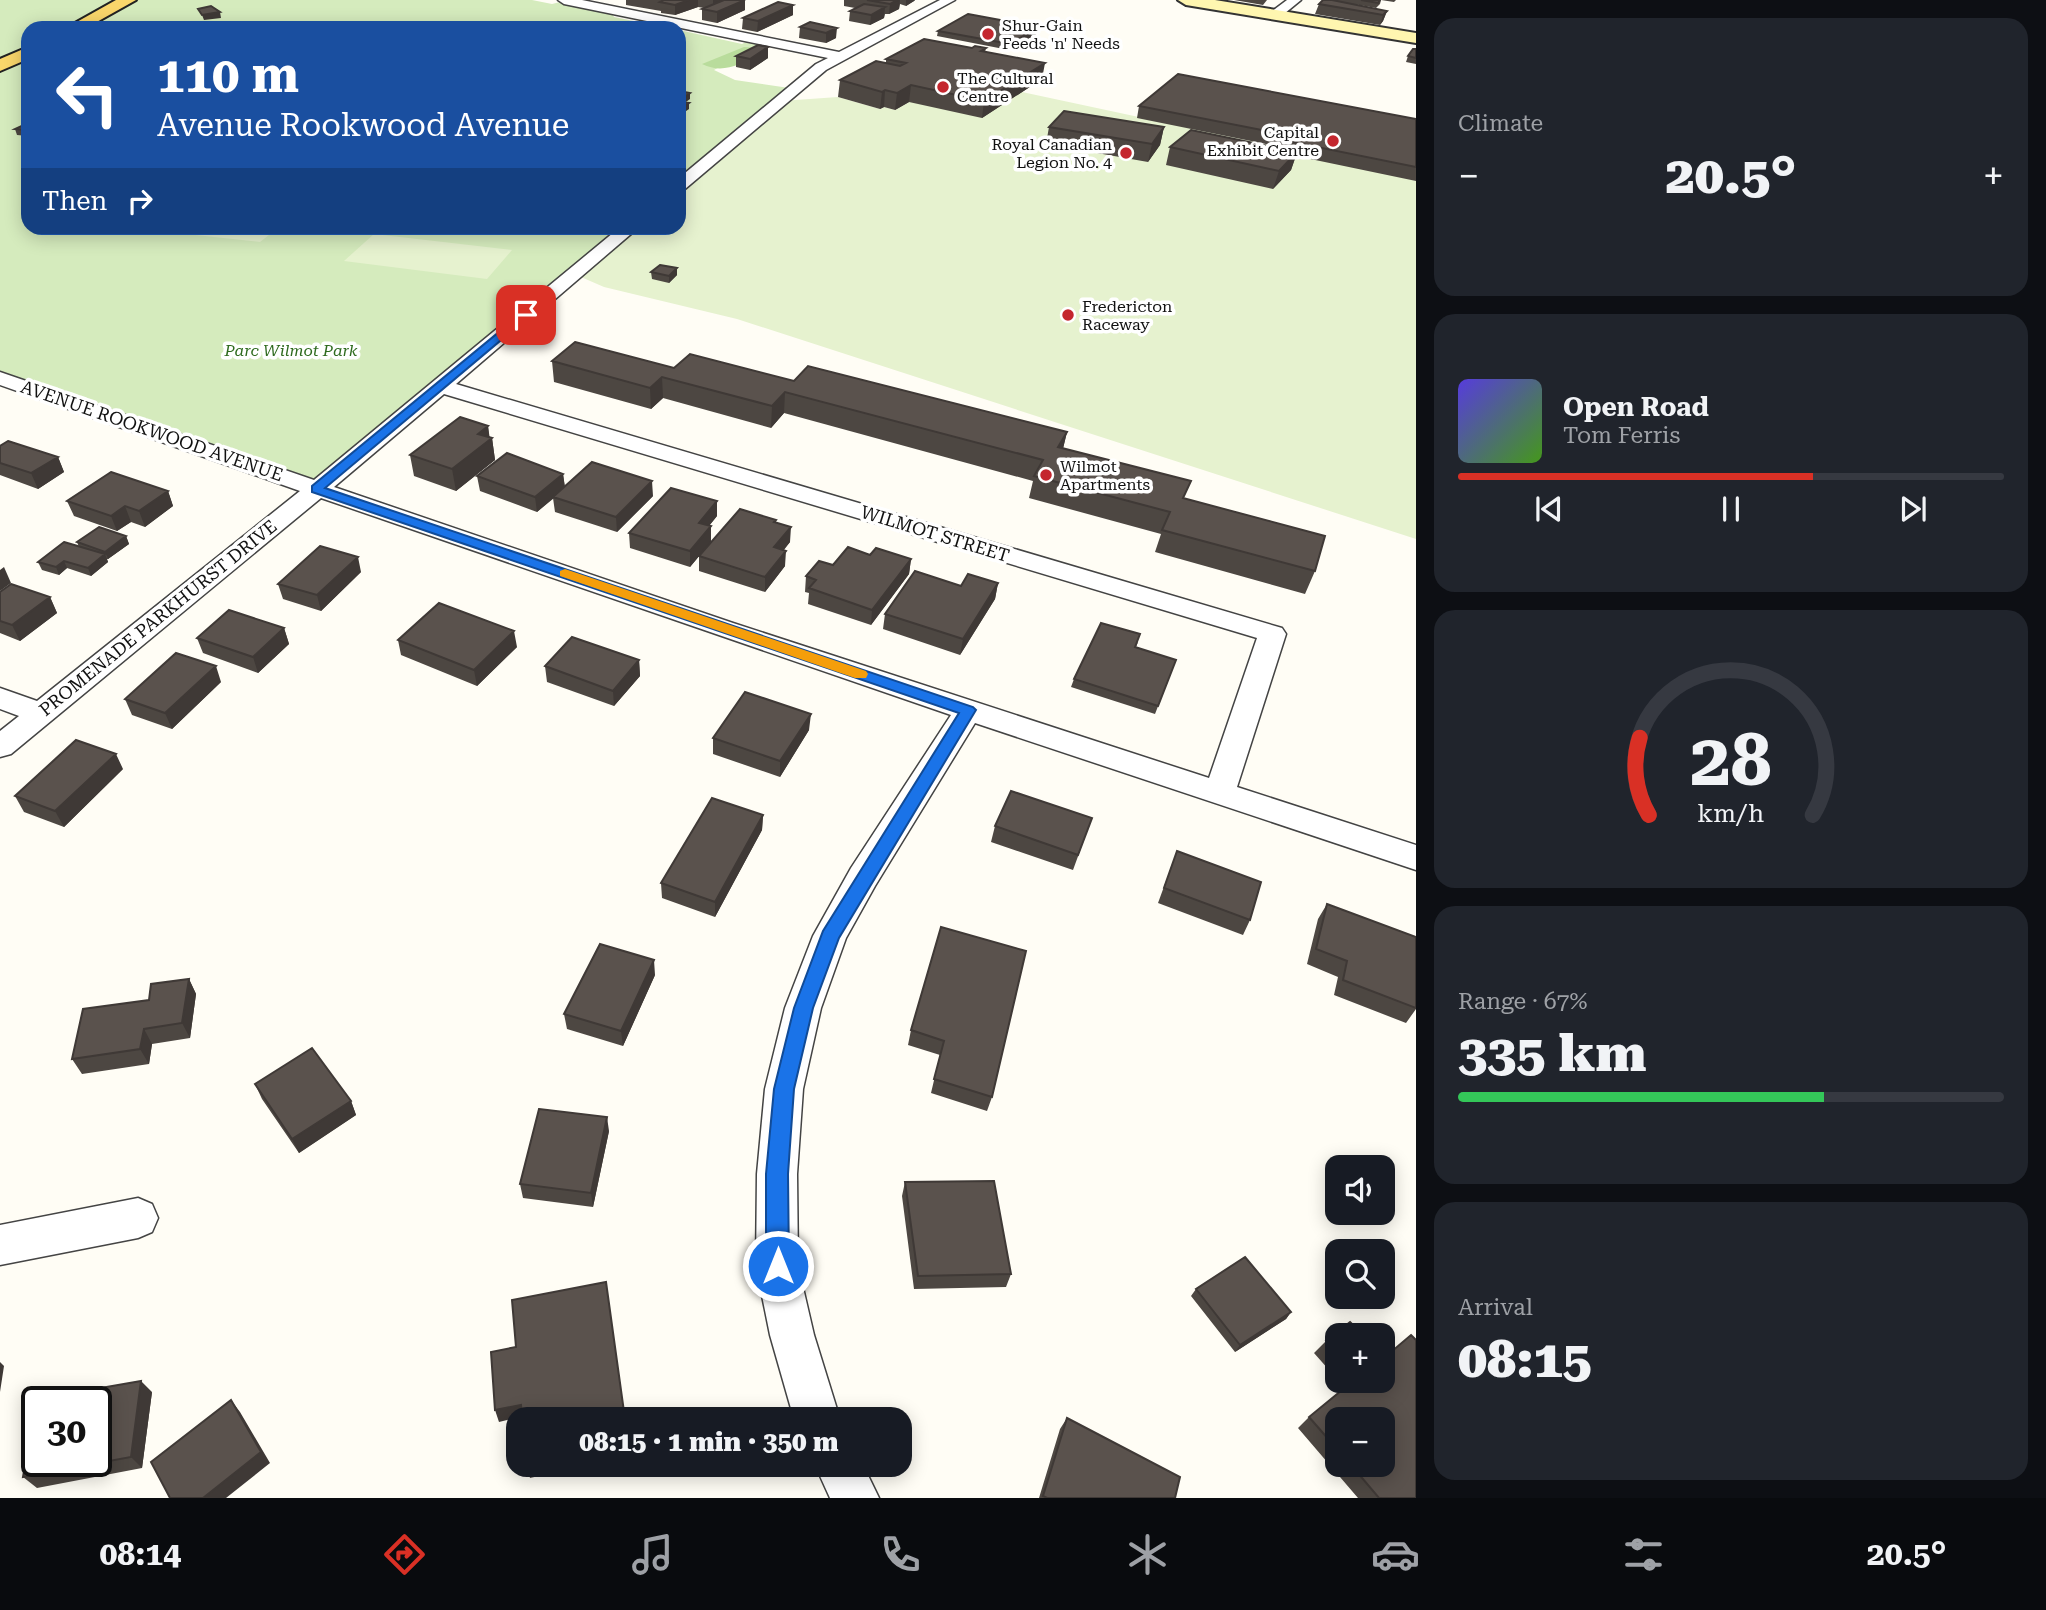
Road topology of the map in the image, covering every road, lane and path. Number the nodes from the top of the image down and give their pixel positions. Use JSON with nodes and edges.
{"nodes":[{"id":1,"x":128,"y":0,"type":"edge"},
{"id":2,"x":564,"y":0,"type":"edge"},
{"id":3,"x":603,"y":0,"type":"edge"},
{"id":4,"x":948,"y":0,"type":"edge"},
{"id":5,"x":1186,"y":0,"type":"edge"},
{"id":6,"x":1295,"y":0,"type":"edge"},
{"id":7,"x":589,"y":5,"type":"junction"},
{"id":8,"x":1275,"y":15,"type":"junction"},
{"id":9,"x":88,"y":21,"type":"edge"},
{"id":10,"x":667,"y":21,"type":"edge"},
{"id":11,"x":686,"y":25,"type":"edge"},
{"id":12,"x":1416,"y":38,"type":"edge"},
{"id":13,"x":21,"y":56,"type":"edge"},
{"id":14,"x":838,"y":56,"type":"junction"},
{"id":15,"x":0,"y":66,"type":"edge"},
{"id":16,"x":686,"y":180,"type":"edge"},
{"id":17,"x":621,"y":235,"type":"edge"},
{"id":18,"x":0,"y":378,"type":"edge"},
{"id":19,"x":440,"y":386,"type":"junction"},
{"id":20,"x":316,"y":489,"type":"junction"},
{"id":21,"x":0,"y":698,"type":"edge"},
{"id":22,"x":968,"y":710,"type":"junction"},
{"id":23,"x":40,"y":713,"type":"junction"},
{"id":24,"x":0,"y":747,"type":"edge"},
{"id":25,"x":1220,"y":791,"type":"junction"},
{"id":26,"x":1416,"y":858,"type":"edge"},
{"id":27,"x":138,"y":1218,"type":"dead end"},
{"id":28,"x":0,"y":1245,"type":"edge"},
{"id":29,"x":813,"y":1407,"type":"edge"},
{"id":30,"x":844,"y":1477,"type":"edge"},
{"id":31,"x":855,"y":1498,"type":"edge"}],
"edges":[{"from":1,"to":9,"type":"main road"},
{"from":2,"to":7,"type":"street"},
{"from":3,"to":7,"type":"street"},
{"from":4,"to":14,"type":"street"},
{"from":5,"to":8,"type":"main road"},
{"from":6,"to":8,"type":"street"},
{"from":7,"to":10,"type":"street"},
{"from":8,"to":12,"type":"main road"},
{"from":11,"to":14,"type":"street"},
{"from":13,"to":15,"type":"main road"},
{"from":14,"to":16,"type":"street"},
{"from":17,"to":19,"type":"street","name":"PROMENADE PARKHURST DRIVE"},
{"from":18,"to":20,"type":"street","name":"AVENUE ROOKWOOD AVENUE"},
{"from":19,"to":20,"type":"street","name":"PROMENADE PARKHURST DRIVE"},
{"from":19,"to":25,"type":"street","name":"WILMOT STREET"},
{"from":20,"to":22,"type":"street","name":"AVENUE ROOKWOOD AVENUE"},
{"from":20,"to":23,"type":"street","name":"PROMENADE PARKHURST DRIVE"},
{"from":21,"to":23,"type":"street"},
{"from":22,"to":25,"type":"street","name":"AVENUE ROOKWOOD AVENUE"},
{"from":22,"to":29,"type":"street"},
{"from":23,"to":24,"type":"street","name":"PROMENADE PARKHURST DRIVE"},
{"from":25,"to":26,"type":"street","name":"AVENUE ROOKWOOD AVENUE"},
{"from":27,"to":28,"type":"street"},
{"from":30,"to":31,"type":"street"}]}
